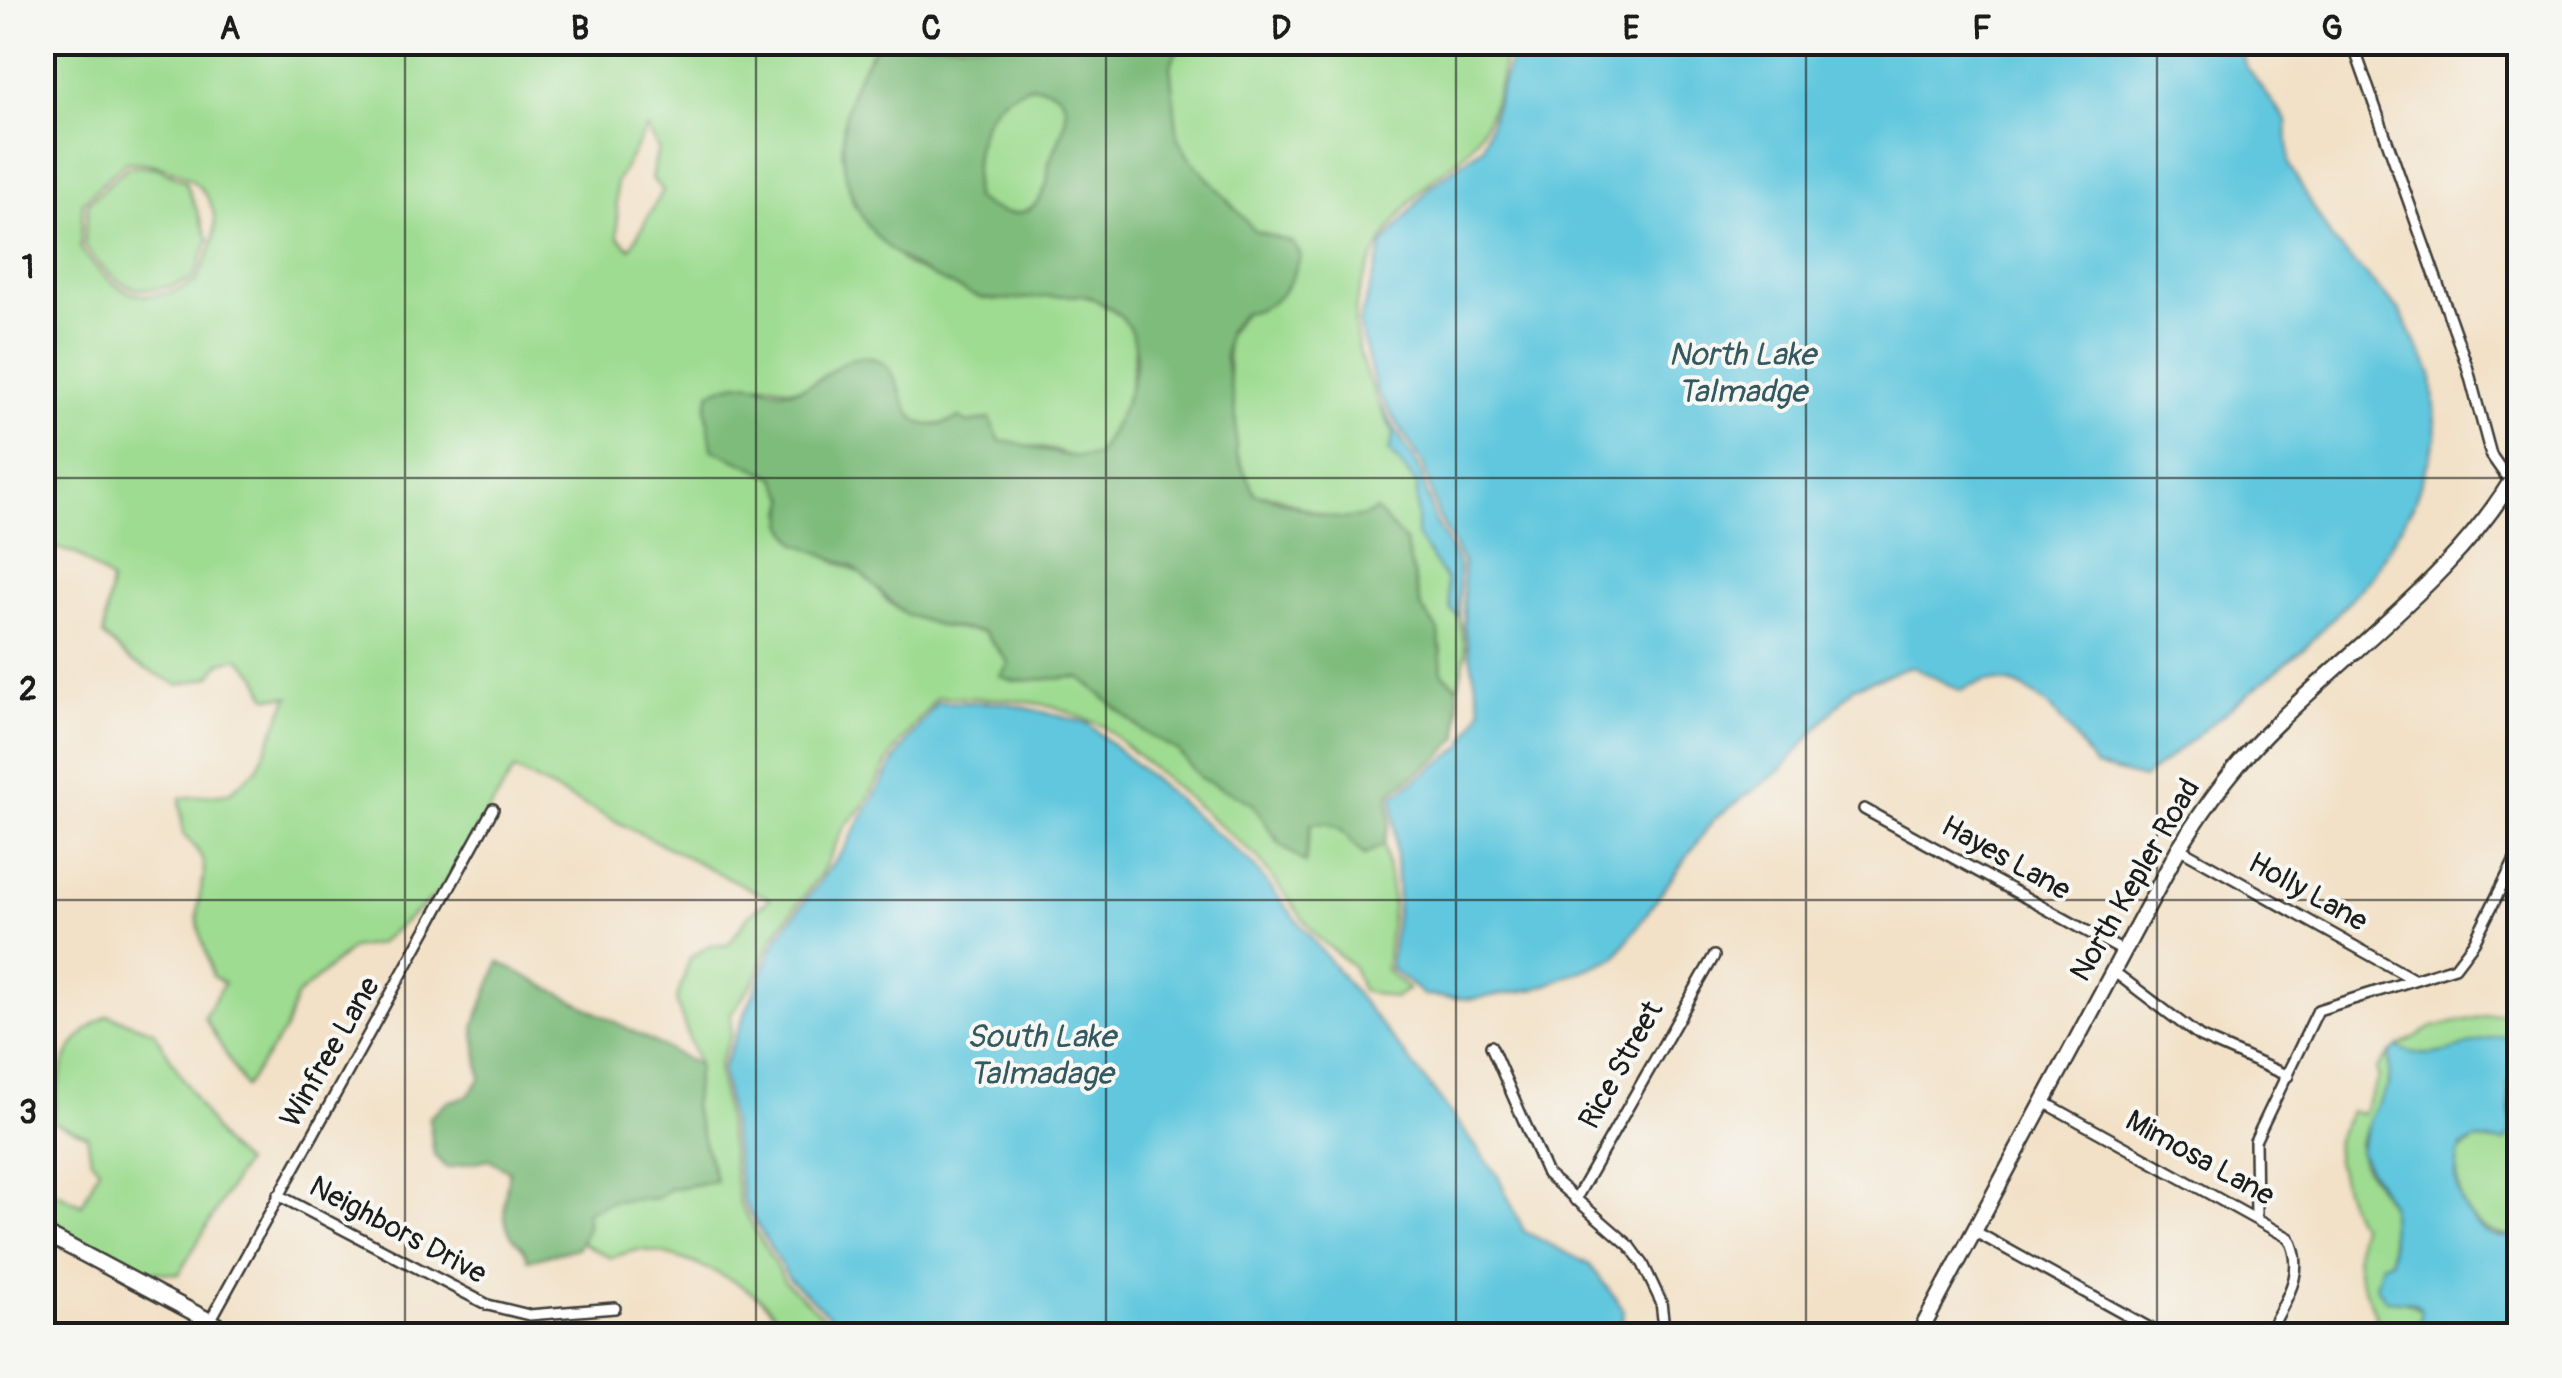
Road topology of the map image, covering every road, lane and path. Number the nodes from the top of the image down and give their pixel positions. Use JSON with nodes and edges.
{"nodes":[{"id":1,"x":2352,"y":42,"type":"edge"},
{"id":2,"x":2516,"y":474,"type":"edge"},
{"id":3,"x":493,"y":808,"type":"dead end"},
{"id":4,"x":1864,"y":809,"type":"dead end"},
{"id":5,"x":2178,"y":848,"type":"junction"},
{"id":6,"x":2519,"y":853,"type":"edge"},
{"id":7,"x":2123,"y":952,"type":"junction"},
{"id":8,"x":1714,"y":956,"type":"dead end"},
{"id":9,"x":2113,"y":971,"type":"junction"},
{"id":10,"x":2413,"y":978,"type":"junction"},
{"id":11,"x":1490,"y":1046,"type":"dead end"},
{"id":12,"x":2288,"y":1076,"type":"junction"},
{"id":13,"x":2044,"y":1102,"type":"junction"},
{"id":14,"x":278,"y":1195,"type":"junction"},
{"id":15,"x":1575,"y":1200,"type":"junction"},
{"id":16,"x":2256,"y":1216,"type":"junction"},
{"id":17,"x":1974,"y":1231,"type":"junction"},
{"id":18,"x":42,"y":1232,"type":"edge"},
{"id":19,"x":615,"y":1308,"type":"dead end"},
{"id":20,"x":210,"y":1321,"type":"junction"},
{"id":21,"x":238,"y":1336,"type":"edge"},
{"id":22,"x":1665,"y":1336,"type":"edge"},
{"id":23,"x":1918,"y":1336,"type":"edge"},
{"id":24,"x":2164,"y":1336,"type":"edge"},
{"id":25,"x":2267,"y":1336,"type":"edge"}],
"edges":[{"from":1,"to":2,"type":"street"},
{"from":2,"to":5,"type":"main road","name":"North Kepler Road"},
{"from":3,"to":14,"type":"street","name":"Winfree Lane"},
{"from":4,"to":7,"type":"street","name":"Hayes Lane"},
{"from":5,"to":7,"type":"main road","name":"North Kepler Road"},
{"from":5,"to":10,"type":"street","name":"Holly Lane"},
{"from":6,"to":10,"type":"street"},
{"from":7,"to":9,"type":"main road","name":"North Kepler Road"},
{"from":8,"to":15,"type":"street","name":"Rice Street"},
{"from":9,"to":12,"type":"street"},
{"from":9,"to":13,"type":"main road","name":"North Kepler Road"},
{"from":10,"to":12,"type":"street"},
{"from":11,"to":15,"type":"street"},
{"from":12,"to":16,"type":"street"},
{"from":13,"to":16,"type":"street","name":"Mimosa Lane"},
{"from":13,"to":17,"type":"main road","name":"North Kepler Road"},
{"from":14,"to":19,"type":"street","name":"Neighbors Drive"},
{"from":14,"to":20,"type":"street","name":"Winfree Lane"},
{"from":15,"to":22,"type":"street"},
{"from":16,"to":25,"type":"street","name":"Mimosa Lane"},
{"from":17,"to":23,"type":"main road","name":"North Kepler Road"},
{"from":17,"to":24,"type":"street"},
{"from":18,"to":20,"type":"main road"},
{"from":20,"to":21,"type":"main road"}]}
